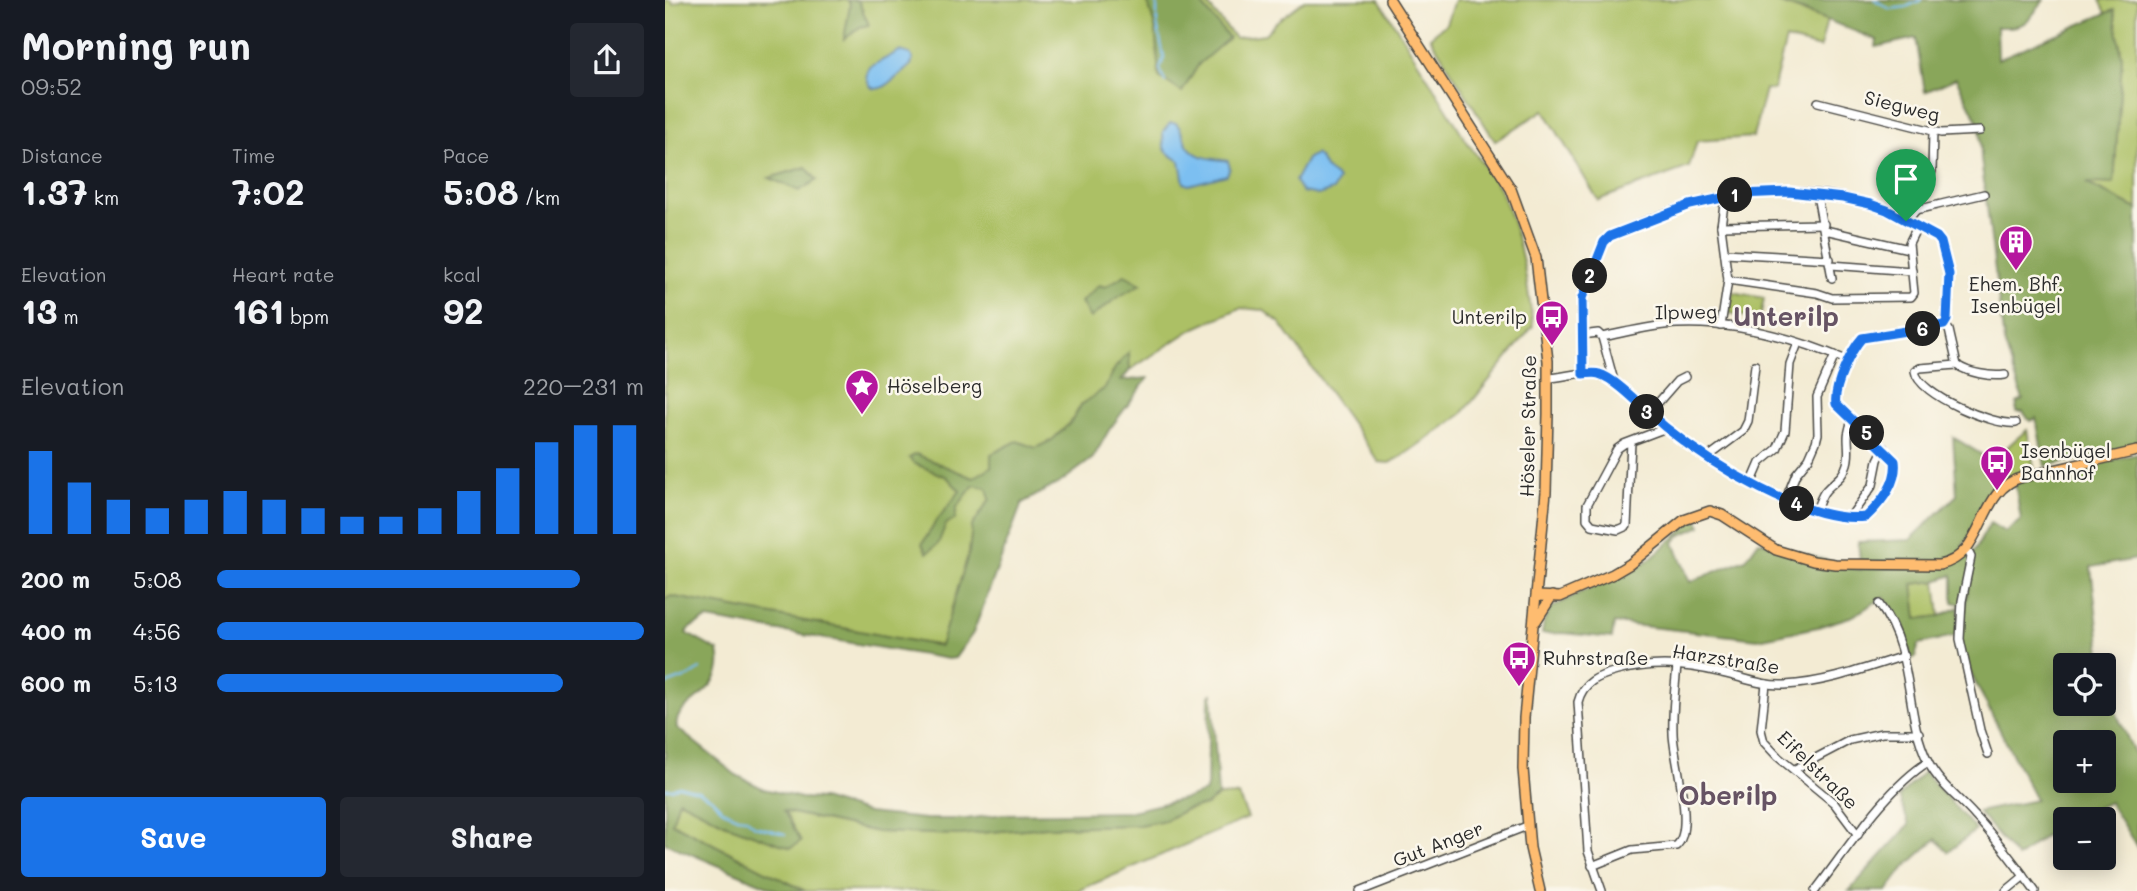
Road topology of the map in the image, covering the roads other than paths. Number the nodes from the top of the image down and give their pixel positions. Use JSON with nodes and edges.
{"nodes":[{"id":1,"x":1390,"y":0,"type":"edge"},
{"id":2,"x":1818,"y":102,"type":"dead end"},
{"id":3,"x":1933,"y":131,"type":"junction"},
{"id":4,"x":1980,"y":131,"type":"dead end"},
{"id":5,"x":1984,"y":194,"type":"dead end"},
{"id":6,"x":1817,"y":195,"type":"junction"},
{"id":7,"x":1725,"y":197,"type":"junction"},
{"id":8,"x":1916,"y":210,"type":"junction"},
{"id":9,"x":1906,"y":221,"type":"junction"},
{"id":10,"x":1721,"y":226,"type":"junction"},
{"id":11,"x":1824,"y":227,"type":"junction"},
{"id":12,"x":1917,"y":227,"type":"junction"},
{"id":13,"x":1909,"y":248,"type":"junction"},
{"id":14,"x":1725,"y":253,"type":"junction"},
{"id":15,"x":1831,"y":262,"type":"junction"},
{"id":16,"x":1912,"y":271,"type":"junction"},
{"id":17,"x":1832,"y":278,"type":"dead end"},
{"id":18,"x":1728,"y":280,"type":"junction"},
{"id":19,"x":1944,"y":325,"type":"junction"},
{"id":20,"x":1720,"y":326,"type":"junction"},
{"id":21,"x":1582,"y":335,"type":"junction"},
{"id":22,"x":1602,"y":337,"type":"junction"},
{"id":23,"x":1798,"y":343,"type":"junction"},
{"id":24,"x":1835,"y":355,"type":"junction"},
{"id":25,"x":1849,"y":361,"type":"junction"},
{"id":26,"x":1755,"y":365,"type":"dead end"},
{"id":27,"x":1957,"y":365,"type":"junction"},
{"id":28,"x":1583,"y":374,"type":"junction"},
{"id":29,"x":2005,"y":375,"type":"dead end"},
{"id":30,"x":1685,"y":377,"type":"dead end"},
{"id":31,"x":1549,"y":378,"type":"junction"},
{"id":32,"x":1614,"y":382,"type":"junction"},
{"id":33,"x":1649,"y":413,"type":"junction"},
{"id":34,"x":1853,"y":420,"type":"junction"},
{"id":35,"x":2016,"y":424,"type":"dead end"},
{"id":36,"x":1666,"y":428,"type":"junction"},
{"id":37,"x":1631,"y":442,"type":"junction"},
{"id":38,"x":1884,"y":449,"type":"junction"},
{"id":39,"x":2137,"y":451,"type":"edge"},
{"id":40,"x":1708,"y":457,"type":"junction"},
{"id":41,"x":1751,"y":484,"type":"junction"},
{"id":42,"x":1785,"y":501,"type":"junction"},
{"id":43,"x":1817,"y":510,"type":"junction"},
{"id":44,"x":1850,"y":517,"type":"junction"},
{"id":45,"x":1967,"y":549,"type":"junction"},
{"id":46,"x":1537,"y":596,"type":"junction"},
{"id":47,"x":1552,"y":596,"type":"junction"},
{"id":48,"x":1879,"y":604,"type":"dead end"},
{"id":49,"x":1534,"y":624,"type":"junction"},
{"id":50,"x":1904,"y":656,"type":"junction"},
{"id":51,"x":1677,"y":666,"type":"junction"},
{"id":52,"x":1766,"y":684,"type":"junction"},
{"id":53,"x":1919,"y":733,"type":"junction"},
{"id":54,"x":1988,"y":754,"type":"dead end"},
{"id":55,"x":1928,"y":762,"type":"junction"},
{"id":56,"x":1795,"y":769,"type":"junction"},
{"id":57,"x":1527,"y":826,"type":"junction"},
{"id":58,"x":1858,"y":835,"type":"junction"},
{"id":59,"x":1592,"y":866,"type":"junction"},
{"id":60,"x":2024,"y":877,"type":"junction"},
{"id":61,"x":1360,"y":891,"type":"edge"},
{"id":62,"x":1540,"y":891,"type":"edge"},
{"id":63,"x":1602,"y":891,"type":"edge"},
{"id":64,"x":1815,"y":891,"type":"edge"},
{"id":65,"x":2006,"y":891,"type":"edge"},
{"id":66,"x":2035,"y":891,"type":"edge"}],
"edges":[{"from":1,"to":31,"type":"main road","name":"Höseler Straße"},
{"from":2,"to":3,"type":"street","name":"Siegweg"},
{"from":3,"to":4,"type":"street","name":"Siegweg"},
{"from":3,"to":8,"type":"street"},
{"from":5,"to":8,"type":"street"},
{"from":6,"to":7,"type":"street"},
{"from":6,"to":9,"type":"street"},
{"from":6,"to":11,"type":"street"},
{"from":7,"to":10,"type":"street"},
{"from":7,"to":21,"type":"street"},
{"from":8,"to":9,"type":"street"},
{"from":9,"to":12,"type":"street"},
{"from":10,"to":11,"type":"street"},
{"from":10,"to":14,"type":"street"},
{"from":11,"to":13,"type":"street"},
{"from":11,"to":15,"type":"street"},
{"from":12,"to":13,"type":"street"},
{"from":12,"to":19,"type":"street"},
{"from":13,"to":16,"type":"street"},
{"from":14,"to":15,"type":"street"},
{"from":14,"to":18,"type":"street"},
{"from":15,"to":16,"type":"street"},
{"from":15,"to":17,"type":"street"},
{"from":16,"to":18,"type":"street"},
{"from":18,"to":20,"type":"street"},
{"from":19,"to":25,"type":"street"},
{"from":19,"to":27,"type":"street"},
{"from":20,"to":22,"type":"street","name":"Ilpweg"},
{"from":20,"to":23,"type":"street","name":"Ilpweg"},
{"from":21,"to":22,"type":"street","name":"Ilpweg"},
{"from":21,"to":28,"type":"street"},
{"from":22,"to":32,"type":"street"},
{"from":23,"to":24,"type":"street","name":"Ilpweg"},
{"from":23,"to":41,"type":"street"},
{"from":24,"to":25,"type":"street","name":"Ilpweg"},
{"from":24,"to":42,"type":"street"},
{"from":25,"to":34,"type":"street"},
{"from":26,"to":40,"type":"street"},
{"from":27,"to":29,"type":"street"},
{"from":27,"to":35,"type":"street"},
{"from":28,"to":31,"type":"street"},
{"from":28,"to":32,"type":"street"},
{"from":30,"to":33,"type":"street"},
{"from":31,"to":46,"type":"main road","name":"Höseler Straße"},
{"from":32,"to":33,"type":"street"},
{"from":33,"to":36,"type":"street"},
{"from":34,"to":38,"type":"street"},
{"from":34,"to":43,"type":"street"},
{"from":36,"to":37,"type":"street"},
{"from":36,"to":40,"type":"street"},
{"from":37,"to":37,"type":"street"},
{"from":38,"to":44,"type":"street"},
{"from":38,"to":44,"type":"street"},
{"from":39,"to":45,"type":"main road"},
{"from":40,"to":41,"type":"street"},
{"from":41,"to":42,"type":"street"},
{"from":42,"to":43,"type":"street"},
{"from":43,"to":44,"type":"street"},
{"from":45,"to":47,"type":"main road"},
{"from":45,"to":54,"type":"street"},
{"from":46,"to":47,"type":"main road"},
{"from":46,"to":49,"type":"main road","name":"Höseler Straße"},
{"from":47,"to":49,"type":"main road"},
{"from":48,"to":50,"type":"street"},
{"from":49,"to":57,"type":"main road","name":"Höseler Straße"},
{"from":50,"to":52,"type":"street","name":"Harzstraße"},
{"from":50,"to":53,"type":"street"},
{"from":51,"to":52,"type":"street","name":"Harzstraße"},
{"from":51,"to":59,"type":"street"},
{"from":51,"to":59,"type":"street","name":"Harzstraße"},
{"from":52,"to":56,"type":"street","name":"Eifelstraße"},
{"from":53,"to":55,"type":"street"},
{"from":53,"to":56,"type":"street"},
{"from":55,"to":58,"type":"street"},
{"from":55,"to":60,"type":"street"},
{"from":56,"to":58,"type":"street","name":"Eifelstraße"},
{"from":57,"to":61,"type":"street","name":"Gut Anger"},
{"from":57,"to":62,"type":"main road","name":"Höseler Straße"},
{"from":58,"to":64,"type":"street"},
{"from":59,"to":63,"type":"street","name":"Harzstraße"},
{"from":60,"to":65,"type":"street"},
{"from":60,"to":66,"type":"street"}]}
